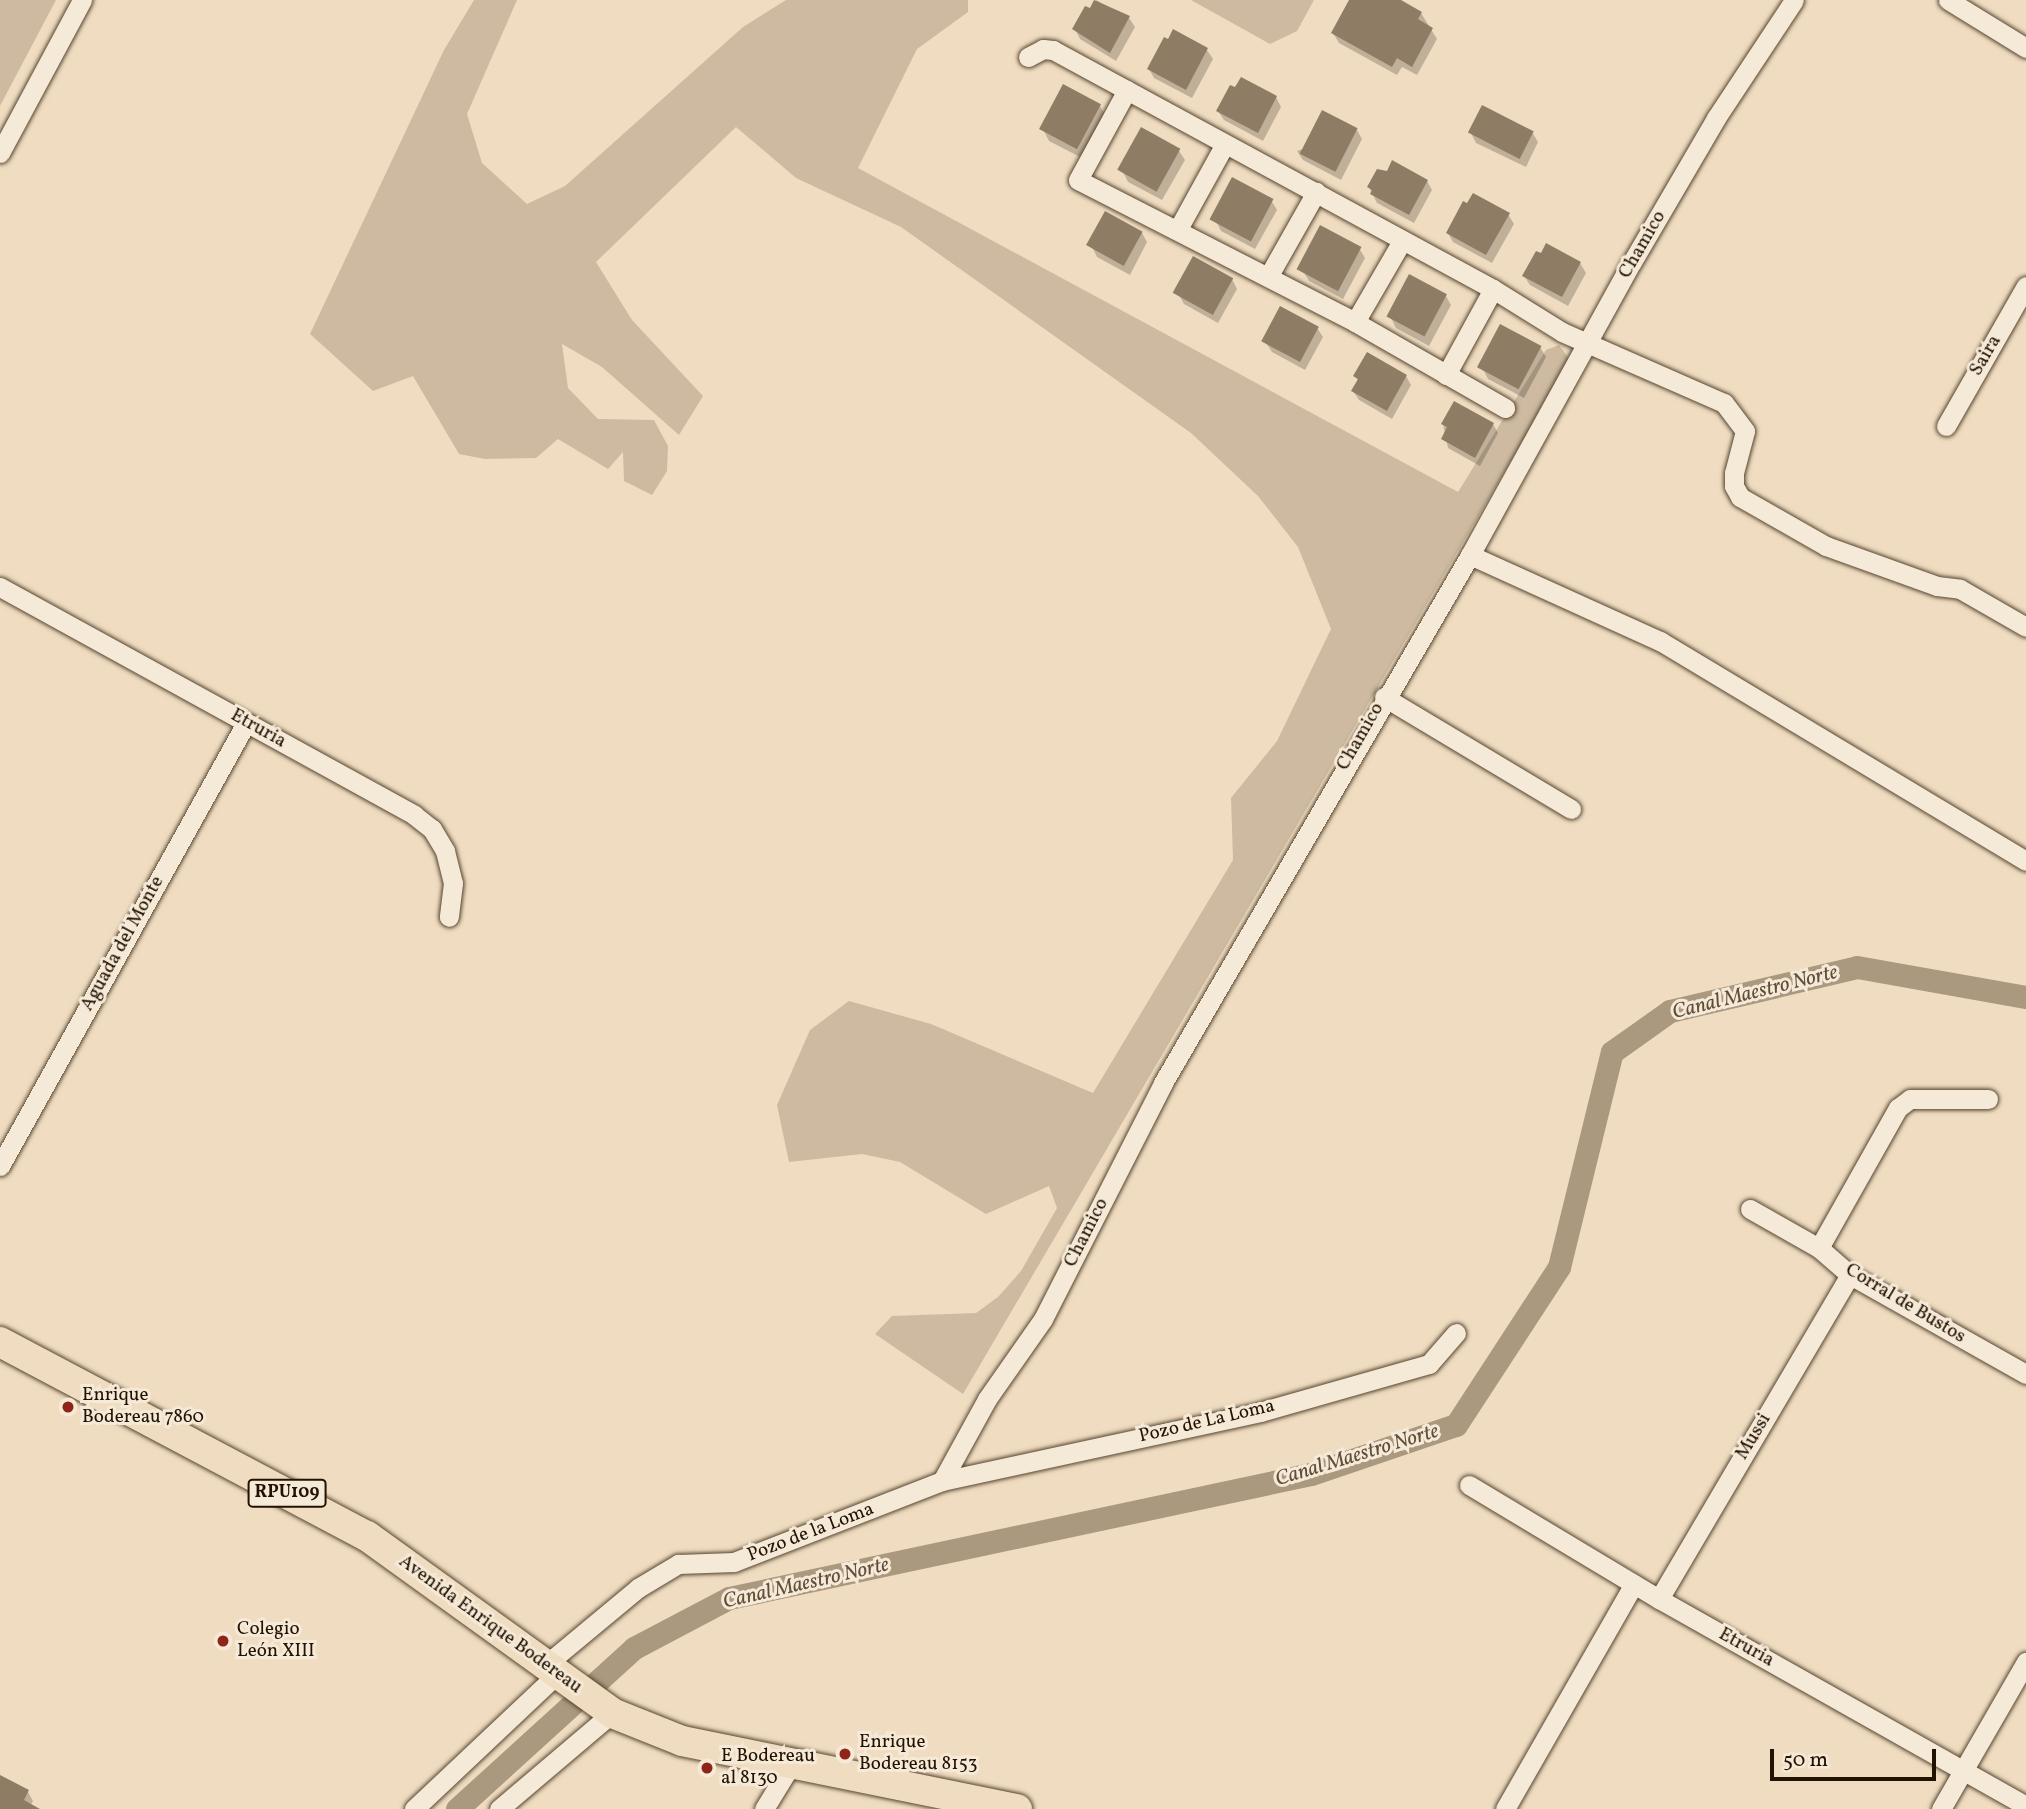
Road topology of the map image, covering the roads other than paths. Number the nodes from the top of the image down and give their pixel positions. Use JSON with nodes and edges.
{"nodes":[{"id":1,"x":82,"y":0,"type":"edge"},
{"id":2,"x":1794,"y":0,"type":"edge"},
{"id":3,"x":1948,"y":0,"type":"edge"},
{"id":4,"x":2026,"y":48,"type":"edge"},
{"id":5,"x":1028,"y":57,"type":"dead end"},
{"id":6,"x":1127,"y":90,"type":"junction"},
{"id":7,"x":1225,"y":144,"type":"junction"},
{"id":8,"x":0,"y":153,"type":"edge"},
{"id":9,"x":1316,"y":192,"type":"junction"},
{"id":10,"x":1178,"y":229,"type":"junction"},
{"id":11,"x":1402,"y":241,"type":"junction"},
{"id":12,"x":1268,"y":277,"type":"junction"},
{"id":13,"x":2026,"y":286,"type":"edge"},
{"id":14,"x":1493,"y":289,"type":"junction"},
{"id":15,"x":1355,"y":322,"type":"junction"},
{"id":16,"x":1588,"y":344,"type":"junction"},
{"id":17,"x":1446,"y":375,"type":"junction"},
{"id":18,"x":1505,"y":408,"type":"dead end"},
{"id":19,"x":1946,"y":426,"type":"dead end"},
{"id":20,"x":1470,"y":555,"type":"junction"},
{"id":21,"x":0,"y":587,"type":"edge"},
{"id":22,"x":2026,"y":627,"type":"edge"},
{"id":23,"x":1384,"y":697,"type":"junction"},
{"id":24,"x":246,"y":723,"type":"junction"},
{"id":25,"x":1571,"y":809,"type":"dead end"},
{"id":26,"x":2026,"y":861,"type":"edge"},
{"id":27,"x":449,"y":918,"type":"dead end"},
{"id":28,"x":1988,"y":1099,"type":"dead end"},
{"id":29,"x":0,"y":1166,"type":"edge"},
{"id":30,"x":1750,"y":1209,"type":"dead end"},
{"id":31,"x":1819,"y":1248,"type":"junction"},
{"id":32,"x":1850,"y":1275,"type":"junction"},
{"id":33,"x":1456,"y":1333,"type":"dead end"},
{"id":34,"x":0,"y":1342,"type":"edge"},
{"id":35,"x":2026,"y":1374,"type":"edge"},
{"id":36,"x":942,"y":1482,"type":"junction"},
{"id":37,"x":1469,"y":1485,"type":"dead end"},
{"id":38,"x":1633,"y":1584,"type":"junction"},
{"id":39,"x":1659,"y":1599,"type":"junction"},
{"id":40,"x":2026,"y":1662,"type":"edge"},
{"id":41,"x":549,"y":1672,"type":"junction"},
{"id":42,"x":612,"y":1713,"type":"junction"},
{"id":43,"x":791,"y":1765,"type":"junction"},
{"id":44,"x":1964,"y":1770,"type":"junction"},
{"id":45,"x":2026,"y":1806,"type":"edge"},
{"id":46,"x":414,"y":1809,"type":"edge"},
{"id":47,"x":499,"y":1809,"type":"edge"},
{"id":48,"x":764,"y":1809,"type":"edge"},
{"id":49,"x":1017,"y":1809,"type":"edge"},
{"id":50,"x":1505,"y":1809,"type":"edge"},
{"id":51,"x":1941,"y":1809,"type":"edge"}],
"edges":[{"from":1,"to":8,"type":"street"},
{"from":2,"to":16,"type":"street","name":"Chamico"},
{"from":3,"to":4,"type":"street"},
{"from":5,"to":6,"type":"street"},
{"from":6,"to":7,"type":"street"},
{"from":6,"to":10,"type":"street"},
{"from":7,"to":9,"type":"street"},
{"from":7,"to":10,"type":"street"},
{"from":9,"to":11,"type":"street"},
{"from":9,"to":12,"type":"street"},
{"from":10,"to":12,"type":"street"},
{"from":11,"to":14,"type":"street"},
{"from":11,"to":15,"type":"street"},
{"from":12,"to":15,"type":"street"},
{"from":13,"to":19,"type":"street","name":"Saira"},
{"from":14,"to":16,"type":"street"},
{"from":14,"to":17,"type":"street"},
{"from":15,"to":17,"type":"street"},
{"from":16,"to":20,"type":"street","name":"Chamico"},
{"from":16,"to":22,"type":"street"},
{"from":17,"to":18,"type":"street"},
{"from":20,"to":23,"type":"street","name":"Chamico"},
{"from":20,"to":26,"type":"street"},
{"from":21,"to":24,"type":"street","name":"Etruria"},
{"from":23,"to":25,"type":"street"},
{"from":23,"to":36,"type":"street","name":"Chamico"},
{"from":24,"to":27,"type":"street","name":"Etruria"},
{"from":24,"to":29,"type":"street","name":"Aguada del Monte"},
{"from":28,"to":31,"type":"street"},
{"from":30,"to":31,"type":"street","name":"Corral de Bustos"},
{"from":31,"to":32,"type":"street","name":"Corral de Bustos"},
{"from":32,"to":35,"type":"street","name":"Corral de Bustos"},
{"from":32,"to":39,"type":"street","name":"Mussi"},
{"from":33,"to":36,"type":"street","name":"Pozo de La Loma"},
{"from":34,"to":41,"type":"main road","name":"Avenida Enrique Bodereau","number":"RPU109"},
{"from":36,"to":41,"type":"street","name":"Pozo de la Loma"},
{"from":37,"to":38,"type":"street","name":"Etruria"},
{"from":38,"to":39,"type":"street","name":"Etruria"},
{"from":38,"to":50,"type":"street"},
{"from":39,"to":44,"type":"street","name":"Etruria"},
{"from":40,"to":44,"type":"street"},
{"from":41,"to":42,"type":"main road","name":"Avenida Enrique Bodereau","number":"RPU109"},
{"from":41,"to":46,"type":"street","name":"Pozo de la Loma"},
{"from":42,"to":43,"type":"main road","name":"Avenida Enrique Bodereau","number":"RPU109"},
{"from":42,"to":47,"type":"street"},
{"from":43,"to":48,"type":"street"},
{"from":43,"to":49,"type":"main road","name":"Avenida Enrique Bodereau","number":"RPU109"},
{"from":44,"to":45,"type":"street","name":"Etruria"},
{"from":44,"to":51,"type":"street"}]}
